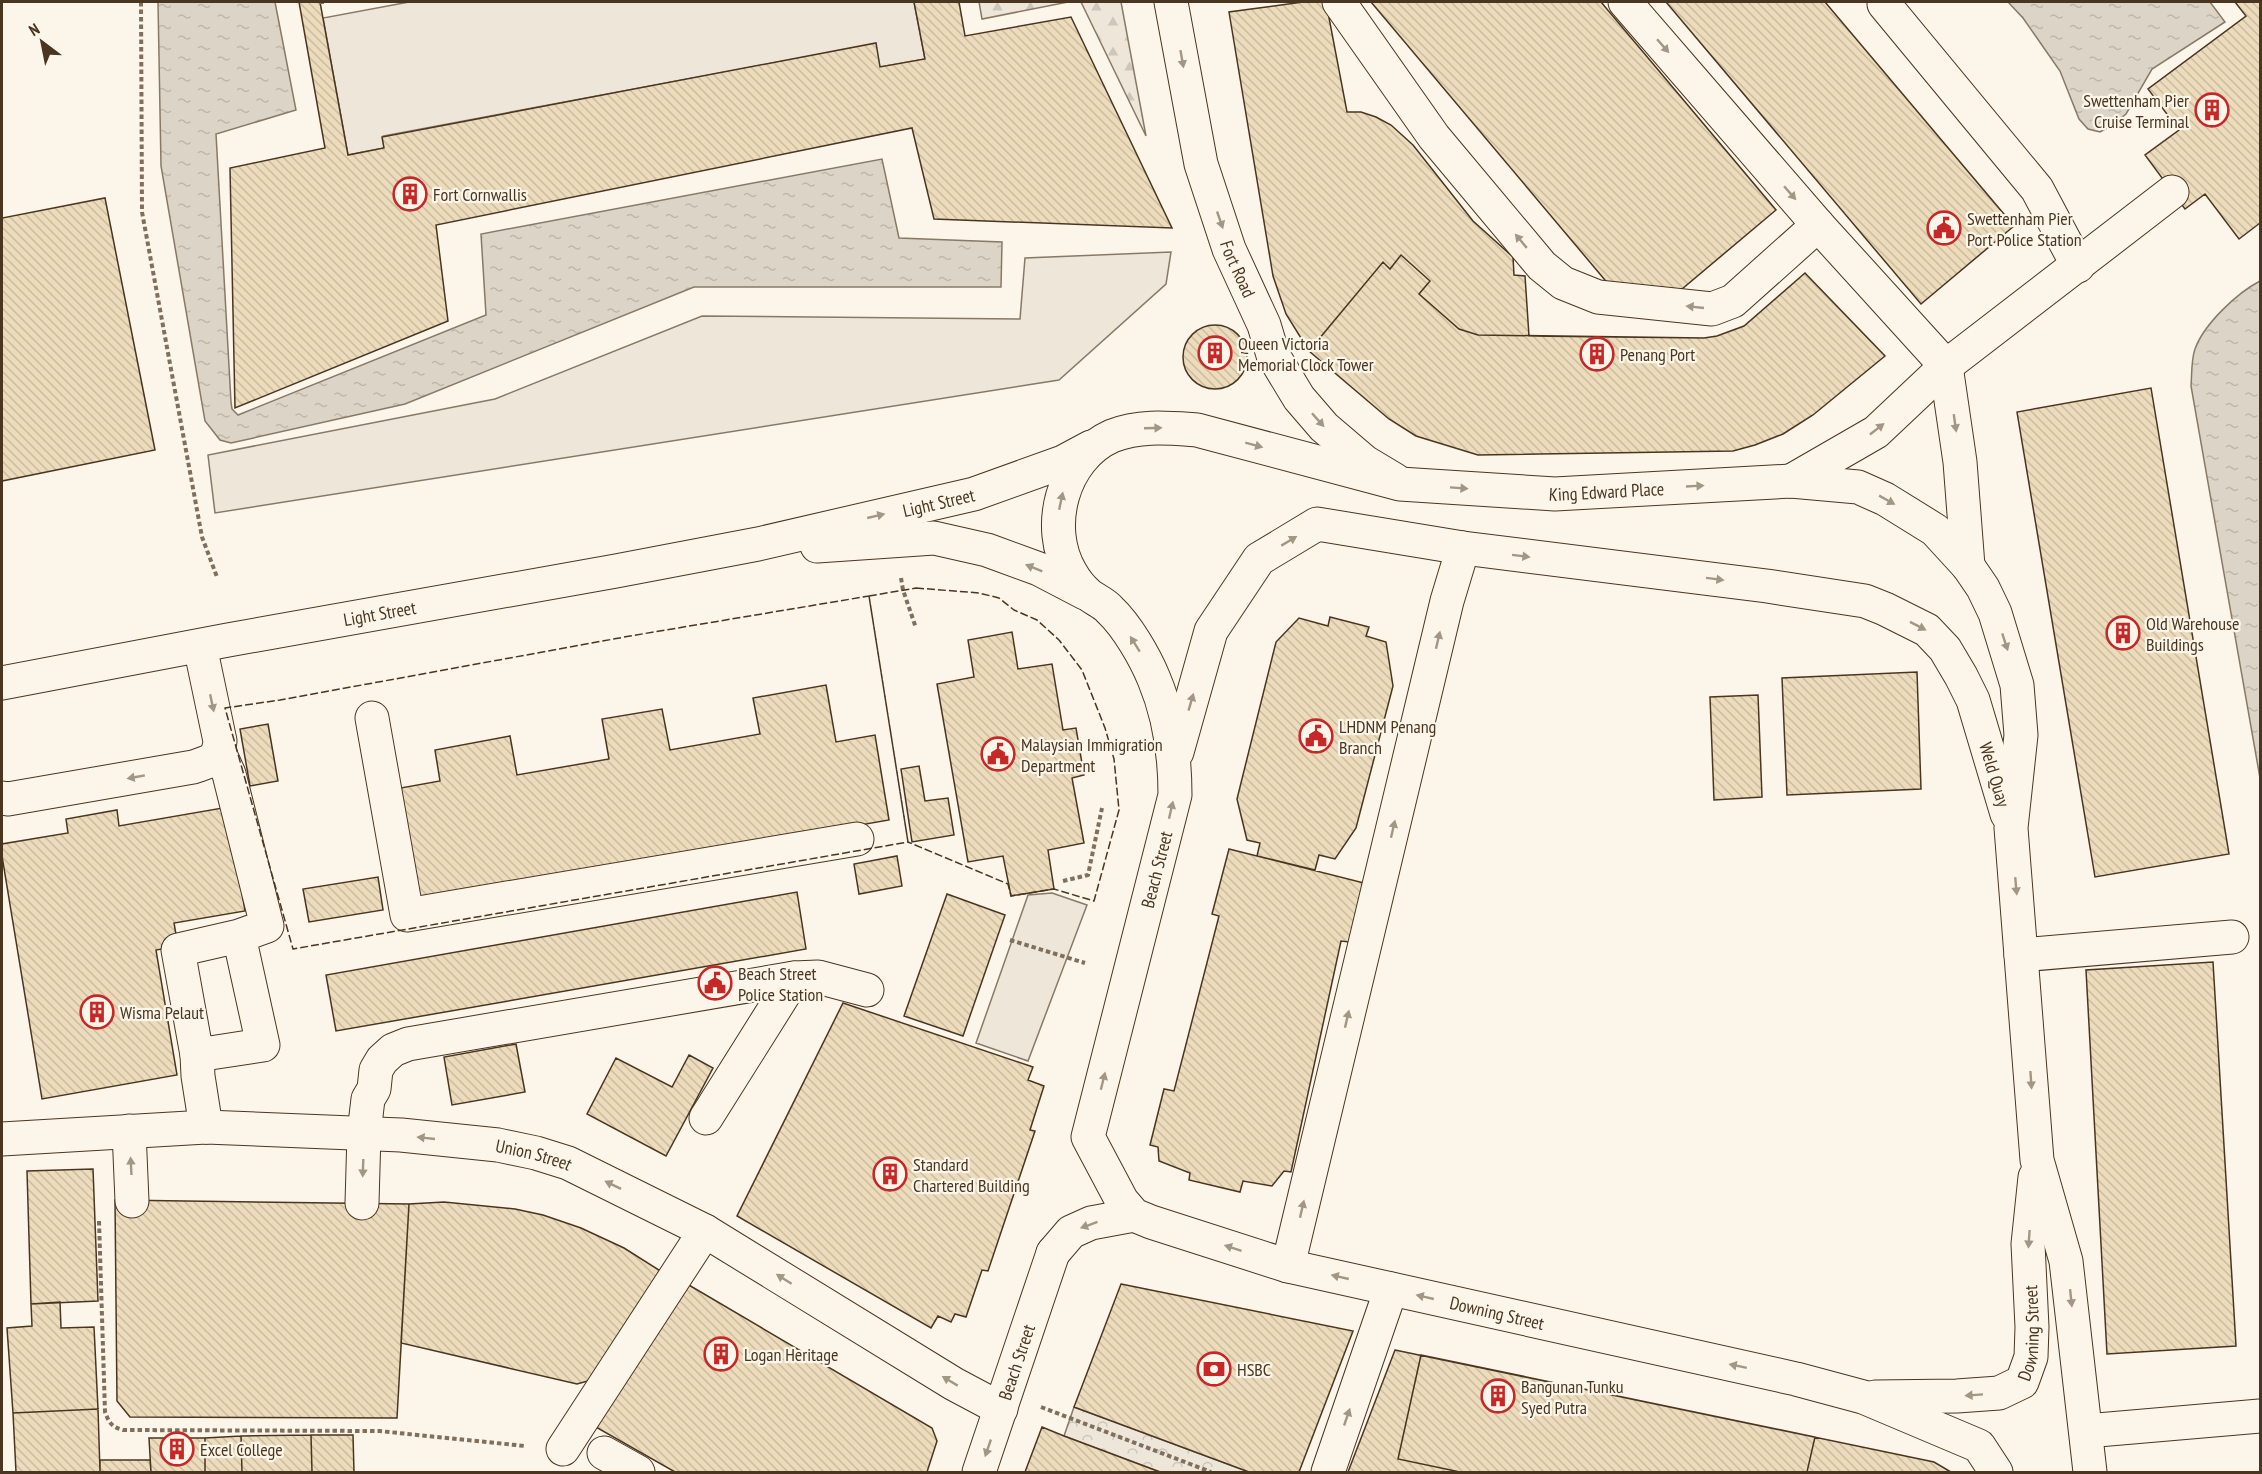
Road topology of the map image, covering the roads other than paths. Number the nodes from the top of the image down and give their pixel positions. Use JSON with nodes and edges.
{"nodes":[{"id":1,"x":1171,"y":2,"type":"edge"},
{"id":2,"x":1338,"y":2,"type":"edge"},
{"id":3,"x":1625,"y":2,"type":"edge"},
{"id":4,"x":1884,"y":4,"type":"dead end"},
{"id":5,"x":2172,"y":192,"type":"dead end"},
{"id":6,"x":1818,"y":225,"type":"junction"},
{"id":7,"x":2078,"y":266,"type":"junction"},
{"id":8,"x":1946,"y":366,"type":"junction"},
{"id":9,"x":1110,"y":437,"type":"junction"},
{"id":10,"x":1791,"y":481,"type":"junction"},
{"id":11,"x":1400,"y":484,"type":"junction"},
{"id":12,"x":758,"y":544,"type":"junction"},
{"id":13,"x":1463,"y":549,"type":"junction"},
{"id":14,"x":1976,"y":577,"type":"junction"},
{"id":15,"x":1099,"y":602,"type":"junction"},
{"id":16,"x":200,"y":646,"type":"junction"},
{"id":17,"x":2,"y":683,"type":"edge"},
{"id":18,"x":372,"y":718,"type":"dead end"},
{"id":19,"x":219,"y":752,"type":"junction"},
{"id":20,"x":1175,"y":758,"type":"junction"},
{"id":21,"x":2,"y":798,"type":"edge"},
{"id":22,"x":2011,"y":828,"type":"junction"},
{"id":23,"x":857,"y":839,"type":"dead end"},
{"id":24,"x":238,"y":936,"type":"junction"},
{"id":25,"x":2232,"y":937,"type":"dead end"},
{"id":26,"x":2021,"y":955,"type":"junction"},
{"id":27,"x":794,"y":978,"type":"junction"},
{"id":28,"x":867,"y":990,"type":"dead end"},
{"id":29,"x":197,"y":1055,"type":"junction"},
{"id":30,"x":706,"y":1118,"type":"dead end"},
{"id":31,"x":206,"y":1127,"type":"junction"},
{"id":32,"x":129,"y":1131,"type":"junction"},
{"id":33,"x":364,"y":1133,"type":"junction"},
{"id":34,"x":2,"y":1139,"type":"edge"},
{"id":35,"x":2037,"y":1160,"type":"junction"},
{"id":36,"x":132,"y":1201,"type":"dead end"},
{"id":37,"x":362,"y":1203,"type":"dead end"},
{"id":38,"x":1134,"y":1215,"type":"junction"},
{"id":39,"x":705,"y":1231,"type":"junction"},
{"id":40,"x":1053,"y":1253,"type":"joint"},
{"id":41,"x":1288,"y":1266,"type":"junction"},
{"id":42,"x":1391,"y":1289,"type":"junction"},
{"id":43,"x":1863,"y":1397,"type":"junction"},
{"id":44,"x":1004,"y":1401,"type":"junction"},
{"id":45,"x":2260,"y":1416,"type":"edge"},
{"id":46,"x":2085,"y":1431,"type":"junction"},
{"id":47,"x":563,"y":1449,"type":"road end"},
{"id":48,"x":604,"y":1453,"type":"dead end"},
{"id":49,"x":638,"y":1473,"type":"edge"},
{"id":50,"x":979,"y":1473,"type":"edge"},
{"id":51,"x":1328,"y":1473,"type":"edge"},
{"id":52,"x":1996,"y":1473,"type":"edge"},
{"id":53,"x":2090,"y":1473,"type":"edge"}],
"edges":[{"from":1,"to":11,"type":"main road","name":"Fort Road","one_way":true},
{"from":6,"to":2,"type":"main road","one_way":true},
{"from":3,"to":6,"type":"main road","one_way":true},
{"from":4,"to":7,"type":"main road"},
{"from":5,"to":7,"type":"main road"},
{"from":6,"to":8,"type":"main road"},
{"from":7,"to":8,"type":"main road"},
{"from":10,"to":8,"type":"main road","one_way":true},
{"from":8,"to":14,"type":"main road","one_way":true},
{"from":9,"to":11,"type":"main road","name":"King Edward Place","one_way":true},
{"from":12,"to":9,"type":"main road","name":"Light Street","one_way":true},
{"from":15,"to":9,"type":"main road","name":"Beach Street","one_way":true},
{"from":11,"to":10,"type":"main road","name":"King Edward Place","one_way":true},
{"from":10,"to":14,"type":"main road","name":"King Edward Place","one_way":true},
{"from":15,"to":12,"type":"main road","name":"Light Street","one_way":true},
{"from":12,"to":16,"type":"main road","name":"Light Street"},
{"from":20,"to":13,"type":"main road","one_way":true},
{"from":13,"to":22,"type":"main road","name":"Weld Quay","one_way":true},
{"from":41,"to":13,"type":"main road","one_way":true},
{"from":14,"to":22,"type":"main road","name":"Weld Quay","one_way":true},
{"from":20,"to":15,"type":"main road","name":"Beach Street","one_way":true},
{"from":16,"to":17,"type":"main road","name":"Light Street"},
{"from":16,"to":19,"type":"main road","one_way":true},
{"from":18,"to":23,"type":"main road"},
{"from":19,"to":21,"type":"main road","one_way":true},
{"from":19,"to":24,"type":"main road"},
{"from":38,"to":20,"type":"main road","name":"Beach Street","one_way":true},
{"from":22,"to":26,"type":"main road","one_way":true},
{"from":24,"to":29,"type":"main road"},
{"from":24,"to":29,"type":"main road"},
{"from":25,"to":26,"type":"main road"},
{"from":26,"to":35,"type":"main road","one_way":true},
{"from":27,"to":28,"type":"main road"},
{"from":27,"to":30,"type":"main road"},
{"from":27,"to":33,"type":"main road"},
{"from":29,"to":31,"type":"main road"},
{"from":31,"to":32,"type":"main road","name":"Union Street"},
{"from":31,"to":33,"type":"main road","name":"Union Street"},
{"from":32,"to":34,"type":"main road","name":"Union Street"},
{"from":36,"to":32,"type":"main road","one_way":true},
{"from":33,"to":37,"type":"main road","one_way":true},
{"from":39,"to":33,"type":"main road","name":"Union Street","one_way":true},
{"from":35,"to":43,"type":"main road","name":"Downing Street","one_way":true},
{"from":35,"to":46,"type":"main road","one_way":true},
{"from":38,"to":40,"type":"main road","name":"Downing Street","one_way":true},
{"from":41,"to":38,"type":"main road","name":"Downing Street","one_way":true},
{"from":44,"to":39,"type":"main road","name":"Union Street","one_way":true},
{"from":39,"to":47,"type":"main road"},
{"from":40,"to":44,"type":"main road","name":"Beach Street"},
{"from":42,"to":41,"type":"main road","name":"Downing Street","one_way":true},
{"from":43,"to":42,"type":"main road","name":"Downing Street","one_way":true},
{"from":51,"to":42,"type":"main road","one_way":true},
{"from":43,"to":52,"type":"main road","name":"Downing Street"},
{"from":44,"to":50,"type":"main road","name":"Beach Street","one_way":true},
{"from":45,"to":46,"type":"main road"},
{"from":46,"to":53,"type":"main road"},
{"from":48,"to":49,"type":"main road"}]}
